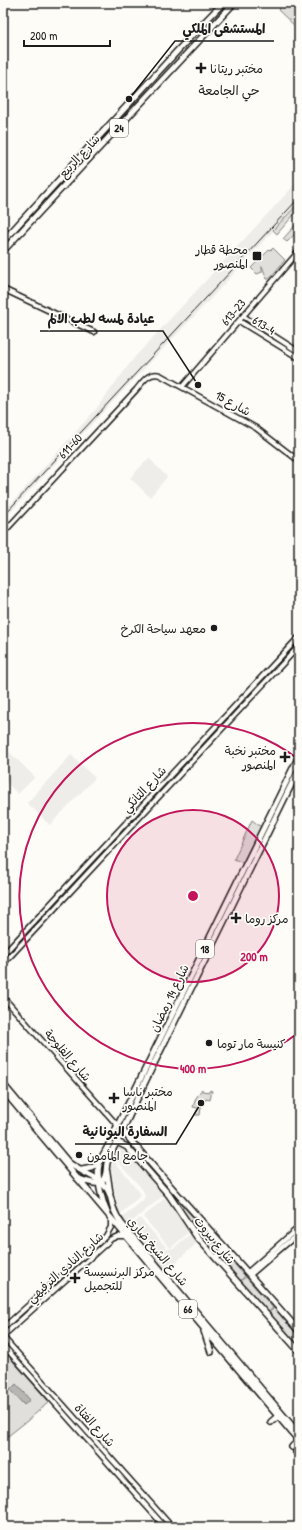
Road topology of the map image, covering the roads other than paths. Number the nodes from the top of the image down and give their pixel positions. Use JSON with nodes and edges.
{"nodes":[{"id":1,"x":223,"y":3,"type":"edge"},
{"id":2,"x":234,"y":3,"type":"edge"},
{"id":3,"x":182,"y":46,"type":"junction"},
{"id":4,"x":189,"y":52,"type":"junction"},
{"id":5,"x":176,"y":53,"type":"junction"},
{"id":6,"x":183,"y":59,"type":"junction"},
{"id":7,"x":84,"y":153,"type":"junction"},
{"id":8,"x":60,"y":179,"type":"junction"},
{"id":9,"x":71,"y":180,"type":"junction"},
{"id":10,"x":47,"y":205,"type":"junction"},
{"id":11,"x":3,"y":241,"type":"edge"},
{"id":12,"x":3,"y":251,"type":"edge"},
{"id":13,"x":299,"y":251,"type":"edge"},
{"id":14,"x":3,"y":288,"type":"edge"},
{"id":15,"x":243,"y":316,"type":"junction"},
{"id":16,"x":239,"y":321,"type":"junction"},
{"id":17,"x":94,"y":332,"type":"dead end"},
{"id":18,"x":299,"y":352,"type":"edge"},
{"id":19,"x":299,"y":358,"type":"edge"},
{"id":20,"x":152,"y":374,"type":"joint"},
{"id":21,"x":182,"y":387,"type":"junction"},
{"id":22,"x":299,"y":461,"type":"edge"},
{"id":23,"x":3,"y":533,"type":"edge"},
{"id":24,"x":299,"y":637,"type":"edge"},
{"id":25,"x":299,"y":646,"type":"edge"},
{"id":26,"x":227,"y":715,"type":"junction"},
{"id":27,"x":231,"y":719,"type":"junction"},
{"id":28,"x":299,"y":756,"type":"edge"},
{"id":29,"x":178,"y":768,"type":"junction"},
{"id":30,"x":299,"y":769,"type":"edge"},
{"id":31,"x":182,"y":771,"type":"junction"},
{"id":32,"x":122,"y":827,"type":"junction"},
{"id":33,"x":126,"y":831,"type":"junction"},
{"id":34,"x":50,"y":904,"type":"junction"},
{"id":35,"x":55,"y":909,"type":"junction"},
{"id":36,"x":3,"y":955,"type":"edge"},
{"id":37,"x":3,"y":964,"type":"edge"},
{"id":38,"x":3,"y":997,"type":"edge"},
{"id":39,"x":3,"y":1084,"type":"edge"},
{"id":40,"x":3,"y":1090,"type":"edge"},
{"id":41,"x":120,"y":1128,"type":"junction"},
{"id":42,"x":116,"y":1143,"type":"junction"},
{"id":43,"x":141,"y":1153,"type":"junction"},
{"id":44,"x":136,"y":1157,"type":"junction"},
{"id":45,"x":100,"y":1164,"type":"junction"},
{"id":46,"x":80,"y":1170,"type":"junction"},
{"id":47,"x":106,"y":1170,"type":"junction"},
{"id":48,"x":76,"y":1178,"type":"junction"},
{"id":49,"x":100,"y":1182,"type":"junction"},
{"id":50,"x":111,"y":1196,"type":"junction"},
{"id":51,"x":110,"y":1218,"type":"junction"},
{"id":52,"x":299,"y":1227,"type":"edge"},
{"id":53,"x":299,"y":1233,"type":"edge"},
{"id":54,"x":126,"y":1236,"type":"junction"},
{"id":55,"x":226,"y":1248,"type":"junction"},
{"id":56,"x":278,"y":1248,"type":"junction"},
{"id":57,"x":216,"y":1258,"type":"junction"},
{"id":58,"x":249,"y":1274,"type":"junction"},
{"id":59,"x":51,"y":1286,"type":"junction"},
{"id":60,"x":54,"y":1290,"type":"junction"},
{"id":61,"x":3,"y":1328,"type":"edge"},
{"id":62,"x":203,"y":1328,"type":"junction"},
{"id":63,"x":299,"y":1331,"type":"edge"},
{"id":64,"x":3,"y":1338,"type":"edge"},
{"id":65,"x":3,"y":1345,"type":"edge"},
{"id":66,"x":299,"y":1351,"type":"edge"},
{"id":67,"x":211,"y":1352,"type":"dead end"},
{"id":68,"x":39,"y":1377,"type":"junction"},
{"id":69,"x":35,"y":1381,"type":"junction"},
{"id":70,"x":278,"y":1416,"type":"junction"},
{"id":71,"x":271,"y":1422,"type":"dead end"},
{"id":72,"x":298,"y":1438,"type":"edge"},
{"id":73,"x":292,"y":1447,"type":"dead end"},
{"id":74,"x":145,"y":1497,"type":"junction"},
{"id":75,"x":141,"y":1500,"type":"junction"},
{"id":76,"x":165,"y":1527,"type":"edge"},
{"id":77,"x":172,"y":1527,"type":"edge"}],
"edges":[{"from":1,"to":3,"type":"main road","name":"شارع الربيع","number":"24"},
{"from":2,"to":4,"type":"main road","name":"شارع الربيع","number":"24"},
{"from":3,"to":4,"type":"main road"},
{"from":3,"to":5,"type":"main road","name":"شارع الربيع","number":"24"},
{"from":4,"to":6,"type":"main road","name":"شارع الربيع","number":"24"},
{"from":5,"to":6,"type":"main road"},
{"from":5,"to":7,"type":"main road","name":"شارع الربيع","number":"24"},
{"from":6,"to":9,"type":"main road","name":"شارع الربيع","number":"24"},
{"from":7,"to":8,"type":"main road","name":"شارع الربيع","number":"24"},
{"from":7,"to":9,"type":"main road"},
{"from":8,"to":10,"type":"main road"},
{"from":8,"to":11,"type":"main road","name":"شارع الربيع","number":"24"},
{"from":9,"to":10,"type":"main road","name":"شارع الربيع","number":"24"},
{"from":10,"to":12,"type":"main road","name":"شارع الربيع","number":"24"},
{"from":13,"to":15,"type":"street","name":"613-23"},
{"from":14,"to":17,"type":"street"},
{"from":15,"to":16,"type":"street","name":"613-23"},
{"from":15,"to":18,"type":"street","name":"613-4"},
{"from":16,"to":19,"type":"street","name":"613-4"},
{"from":16,"to":21,"type":"street","name":"613-23"},
{"from":20,"to":21,"type":"street","name":"شارع 15"},
{"from":20,"to":23,"type":"street","name":"611-60"},
{"from":21,"to":22,"type":"street","name":"شارع 15"},
{"from":24,"to":26,"type":"street","name":"شارع التانكي"},
{"from":25,"to":27,"type":"street","name":"شارع التانكي"},
{"from":26,"to":27,"type":"street"},
{"from":26,"to":29,"type":"street","name":"شارع التانكي"},
{"from":27,"to":31,"type":"street","name":"شارع التانكي"},
{"from":28,"to":41,"type":"main road","name":"شارع 14 رمضان","number":"18"},
{"from":29,"to":31,"type":"street"},
{"from":29,"to":32,"type":"street","name":"شارع التانكي"},
{"from":30,"to":41,"type":"main road","name":"شارع 14 رمضان","number":"18"},
{"from":31,"to":33,"type":"street","name":"شارع التانكي"},
{"from":32,"to":33,"type":"street"},
{"from":32,"to":34,"type":"street","name":"شارع التانكي"},
{"from":33,"to":35,"type":"street","name":"شارع التانكي"},
{"from":34,"to":35,"type":"street"},
{"from":34,"to":36,"type":"street","name":"شارع التانكي"},
{"from":35,"to":37,"type":"street","name":"شارع التانكي"},
{"from":38,"to":41,"type":"street","name":"شارع الفلوجة"},
{"from":39,"to":46,"type":"main road","name":"شارع الشيخ ضاري","number":"66"},
{"from":40,"to":48,"type":"main road","name":"شارع الشيخ ضاري","number":"66"},
{"from":41,"to":42,"type":"main road","name":"شارع 14 رمضان","number":"18"},
{"from":41,"to":43,"type":"main road","name":"شارع بيروت"},
{"from":41,"to":45,"type":"main road","name":"شارع 14 رمضان","number":"18"},
{"from":42,"to":44,"type":"main road","name":"شارع بيروت"},
{"from":42,"to":47,"type":"main road","name":"شارع 14 رمضان","number":"18"},
{"from":43,"to":44,"type":"main road"},
{"from":43,"to":55,"type":"main road","name":"شارع بيروت"},
{"from":44,"to":57,"type":"main road","name":"شارع بيروت"},
{"from":45,"to":46,"type":"main road"},
{"from":45,"to":49,"type":"main road","name":"شارع 14 رمضان","number":"18"},
{"from":46,"to":49,"type":"main road","name":"شارع الشيخ ضاري","number":"66"},
{"from":47,"to":49,"type":"main road","name":"شارع 14 رمضان","number":"18"},
{"from":47,"to":50,"type":"main road"},
{"from":48,"to":49,"type":"main road"},
{"from":48,"to":51,"type":"main road","name":"شارع الشيخ ضاري","number":"66"},
{"from":49,"to":50,"type":"main road","name":"شارع الشيخ ضاري","number":"66"},
{"from":49,"to":51,"type":"main road","name":"شارع 14 رمضان","number":"18"},
{"from":50,"to":72,"type":"main road","name":"شارع الشيخ ضاري","number":"66"},
{"from":51,"to":54,"type":"main road","name":"شارع الشيخ ضاري","number":"66"},
{"from":51,"to":59,"type":"street","name":"شارع النادي الترفيهي"},
{"from":52,"to":56,"type":"street"},
{"from":53,"to":56,"type":"street"},
{"from":54,"to":60,"type":"street","name":"شارع النادي الترفيهي"},
{"from":54,"to":62,"type":"main road","name":"شارع الشيخ ضاري","number":"66"},
{"from":55,"to":57,"type":"main road"},
{"from":55,"to":58,"type":"main road","name":"شارع بيروت"},
{"from":56,"to":58,"type":"street"},
{"from":57,"to":66,"type":"main road","name":"شارع بيروت"},
{"from":58,"to":63,"type":"main road","name":"شارع بيروت"},
{"from":59,"to":60,"type":"street"},
{"from":59,"to":61,"type":"street","name":"شارع النادي الترفيهي"},
{"from":60,"to":64,"type":"street","name":"شارع النادي الترفيهي"},
{"from":62,"to":67,"type":"main road"},
{"from":62,"to":70,"type":"main road","name":"شارع الشيخ ضاري","number":"66"},
{"from":64,"to":68,"type":"street","name":"شارع الفتاة"},
{"from":65,"to":69,"type":"street","name":"شارع الفتاة"},
{"from":68,"to":69,"type":"street"},
{"from":68,"to":74,"type":"street","name":"شارع الفتاة"},
{"from":69,"to":75,"type":"street","name":"شارع الفتاة"},
{"from":70,"to":71,"type":"main road"},
{"from":70,"to":72,"type":"main road","name":"شارع الشيخ ضاري","number":"66"},
{"from":72,"to":73,"type":"main road"},
{"from":74,"to":75,"type":"street"},
{"from":74,"to":77,"type":"street","name":"شارع الفتاة"},
{"from":75,"to":76,"type":"street","name":"شارع الفتاة"}]}
